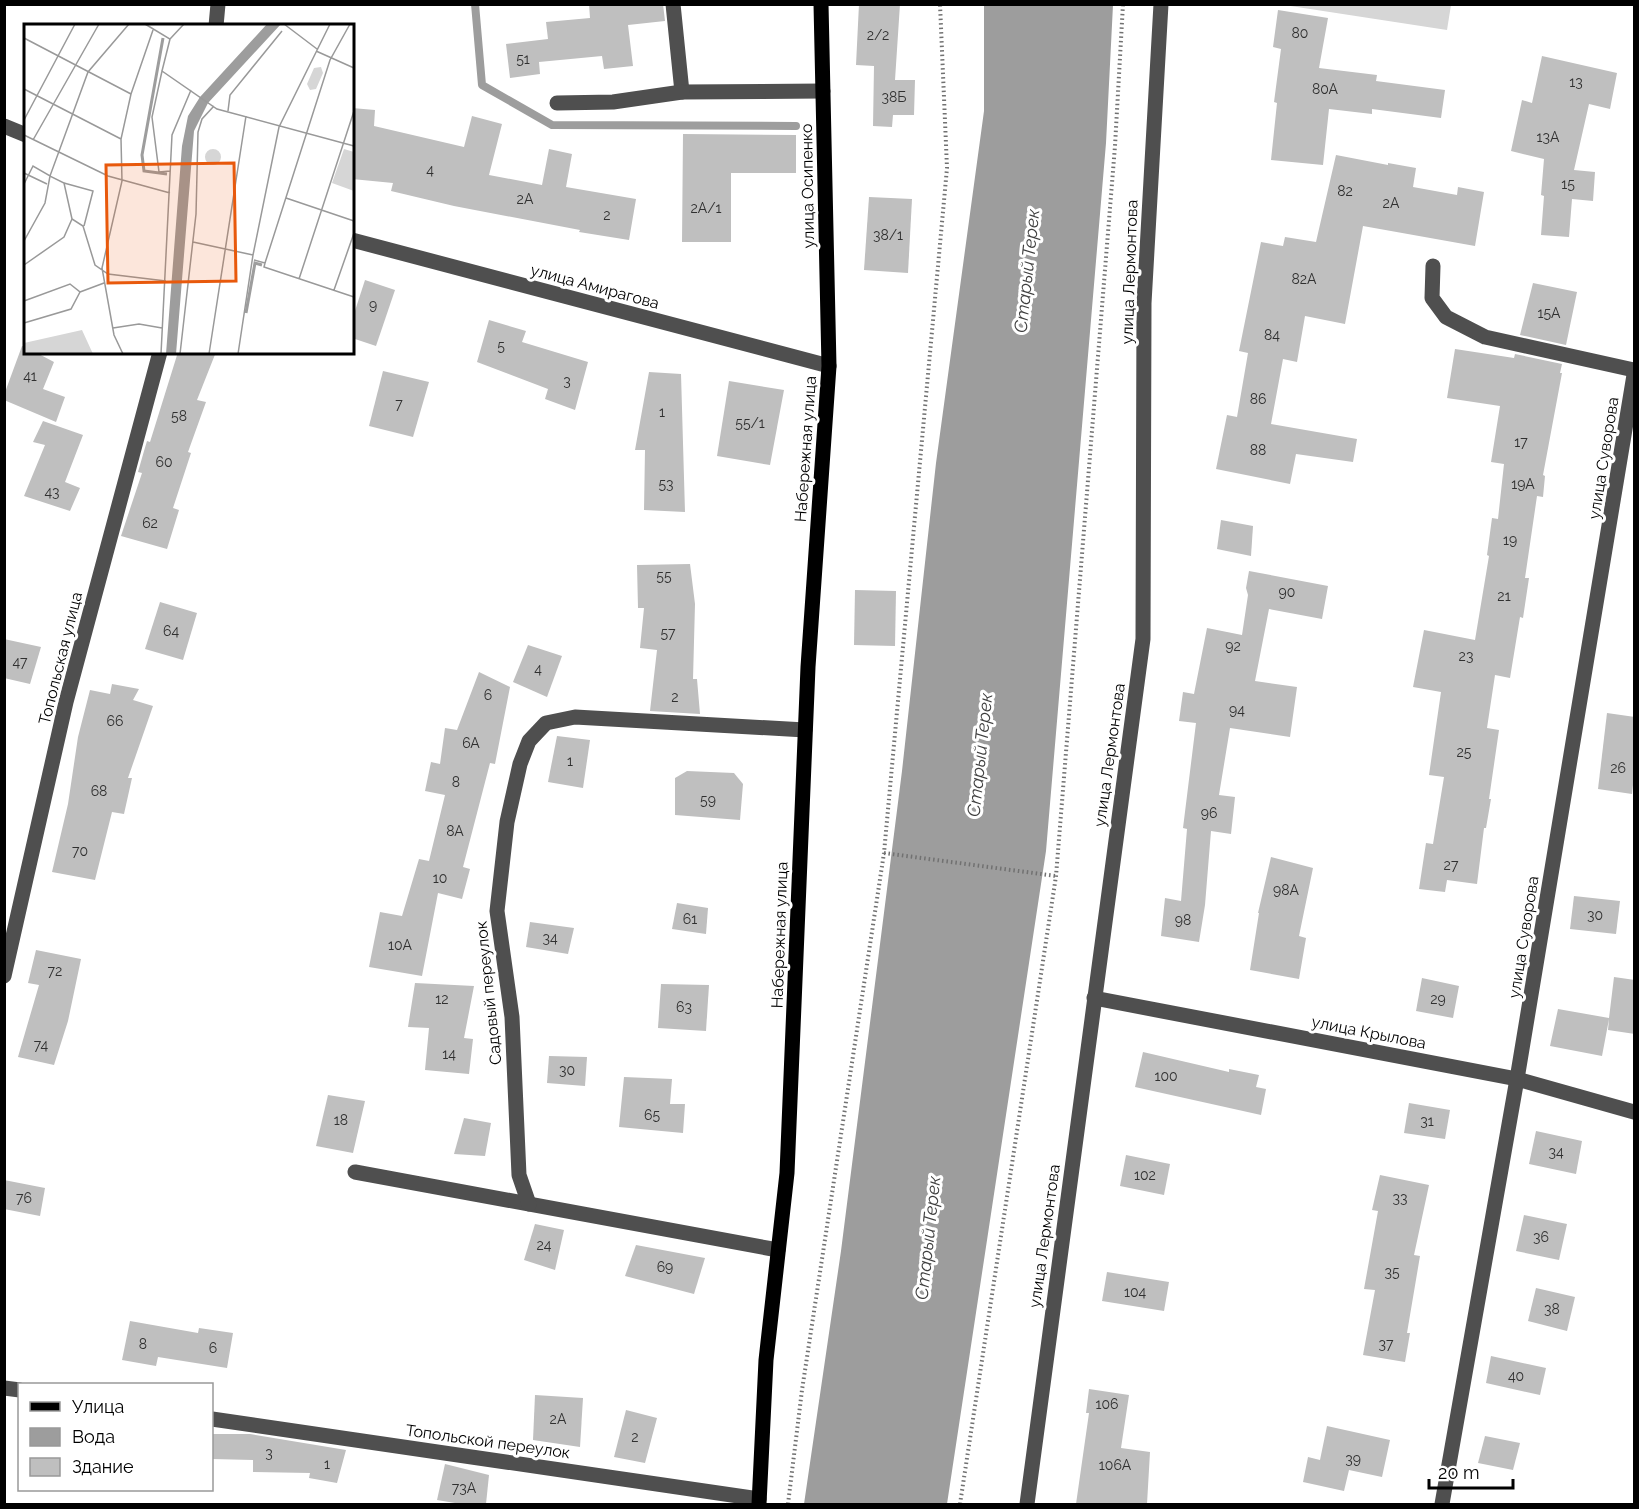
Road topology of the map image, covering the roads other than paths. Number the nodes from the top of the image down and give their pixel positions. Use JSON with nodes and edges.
{"nodes":[{"id":1,"x":218,"y":4,"type":"edge"},
{"id":2,"x":673,"y":4,"type":"edge"},
{"id":3,"x":821,"y":4,"type":"edge"},
{"id":4,"x":1161,"y":4,"type":"edge"},
{"id":5,"x":216,"y":24,"type":"edge"},
{"id":6,"x":823,"y":91,"type":"junction"},
{"id":7,"x":682,"y":92,"type":"junction"},
{"id":8,"x":557,"y":103,"type":"dead end"},
{"id":9,"x":4,"y":126,"type":"edge"},
{"id":10,"x":24,"y":134,"type":"edge"},
{"id":11,"x":354,"y":241,"type":"edge"},
{"id":12,"x":1433,"y":266,"type":"dead end"},
{"id":13,"x":159,"y":354,"type":"edge"},
{"id":14,"x":829,"y":366,"type":"junction"},
{"id":15,"x":1635,"y":370,"type":"edge"},
{"id":16,"x":1635,"y":375,"type":"edge"},
{"id":17,"x":805,"y":730,"type":"junction"},
{"id":18,"x":4,"y":976,"type":"edge"},
{"id":19,"x":1094,"y":998,"type":"junction"},
{"id":20,"x":1517,"y":1079,"type":"junction"},
{"id":21,"x":1635,"y":1112,"type":"edge"},
{"id":22,"x":356,"y":1172,"type":"dead end"},
{"id":23,"x":529,"y":1204,"type":"junction"},
{"id":24,"x":778,"y":1250,"type":"junction"},
{"id":25,"x":213,"y":1419,"type":"edge"},
{"id":26,"x":759,"y":1502,"type":"edge"},
{"id":27,"x":1027,"y":1504,"type":"edge"},
{"id":28,"x":1442,"y":1504,"type":"edge"}],
"edges":[{"from":1,"to":5,"type":"street"},
{"from":2,"to":7,"type":"street"},
{"from":3,"to":6,"type":"main road","name":"улица Осипенко"},
{"from":4,"to":19,"type":"street","name":"улица Лермонтова"},
{"from":6,"to":7,"type":"street"},
{"from":6,"to":14,"type":"main road","name":"улица Осипенко"},
{"from":7,"to":8,"type":"street"},
{"from":9,"to":10,"type":"street"},
{"from":11,"to":14,"type":"street","name":"улица Амирагова"},
{"from":12,"to":15,"type":"street"},
{"from":13,"to":18,"type":"street","name":"Топольская улица"},
{"from":14,"to":17,"type":"main road","name":"Набережная улица"},
{"from":16,"to":20,"type":"street","name":"улица Суворова"},
{"from":17,"to":23,"type":"street","name":"Садовый переулок"},
{"from":17,"to":24,"type":"main road","name":"Набережная улица"},
{"from":19,"to":20,"type":"street","name":"улица Крылова"},
{"from":19,"to":27,"type":"street","name":"улица Лермонтова"},
{"from":20,"to":21,"type":"street","name":"улица Крылова"},
{"from":20,"to":28,"type":"street","name":"улица Суворова"},
{"from":22,"to":23,"type":"street"},
{"from":23,"to":24,"type":"street"},
{"from":24,"to":26,"type":"main road","name":"Набережная улица"},
{"from":25,"to":26,"type":"street","name":"Топольской переулок"}]}
